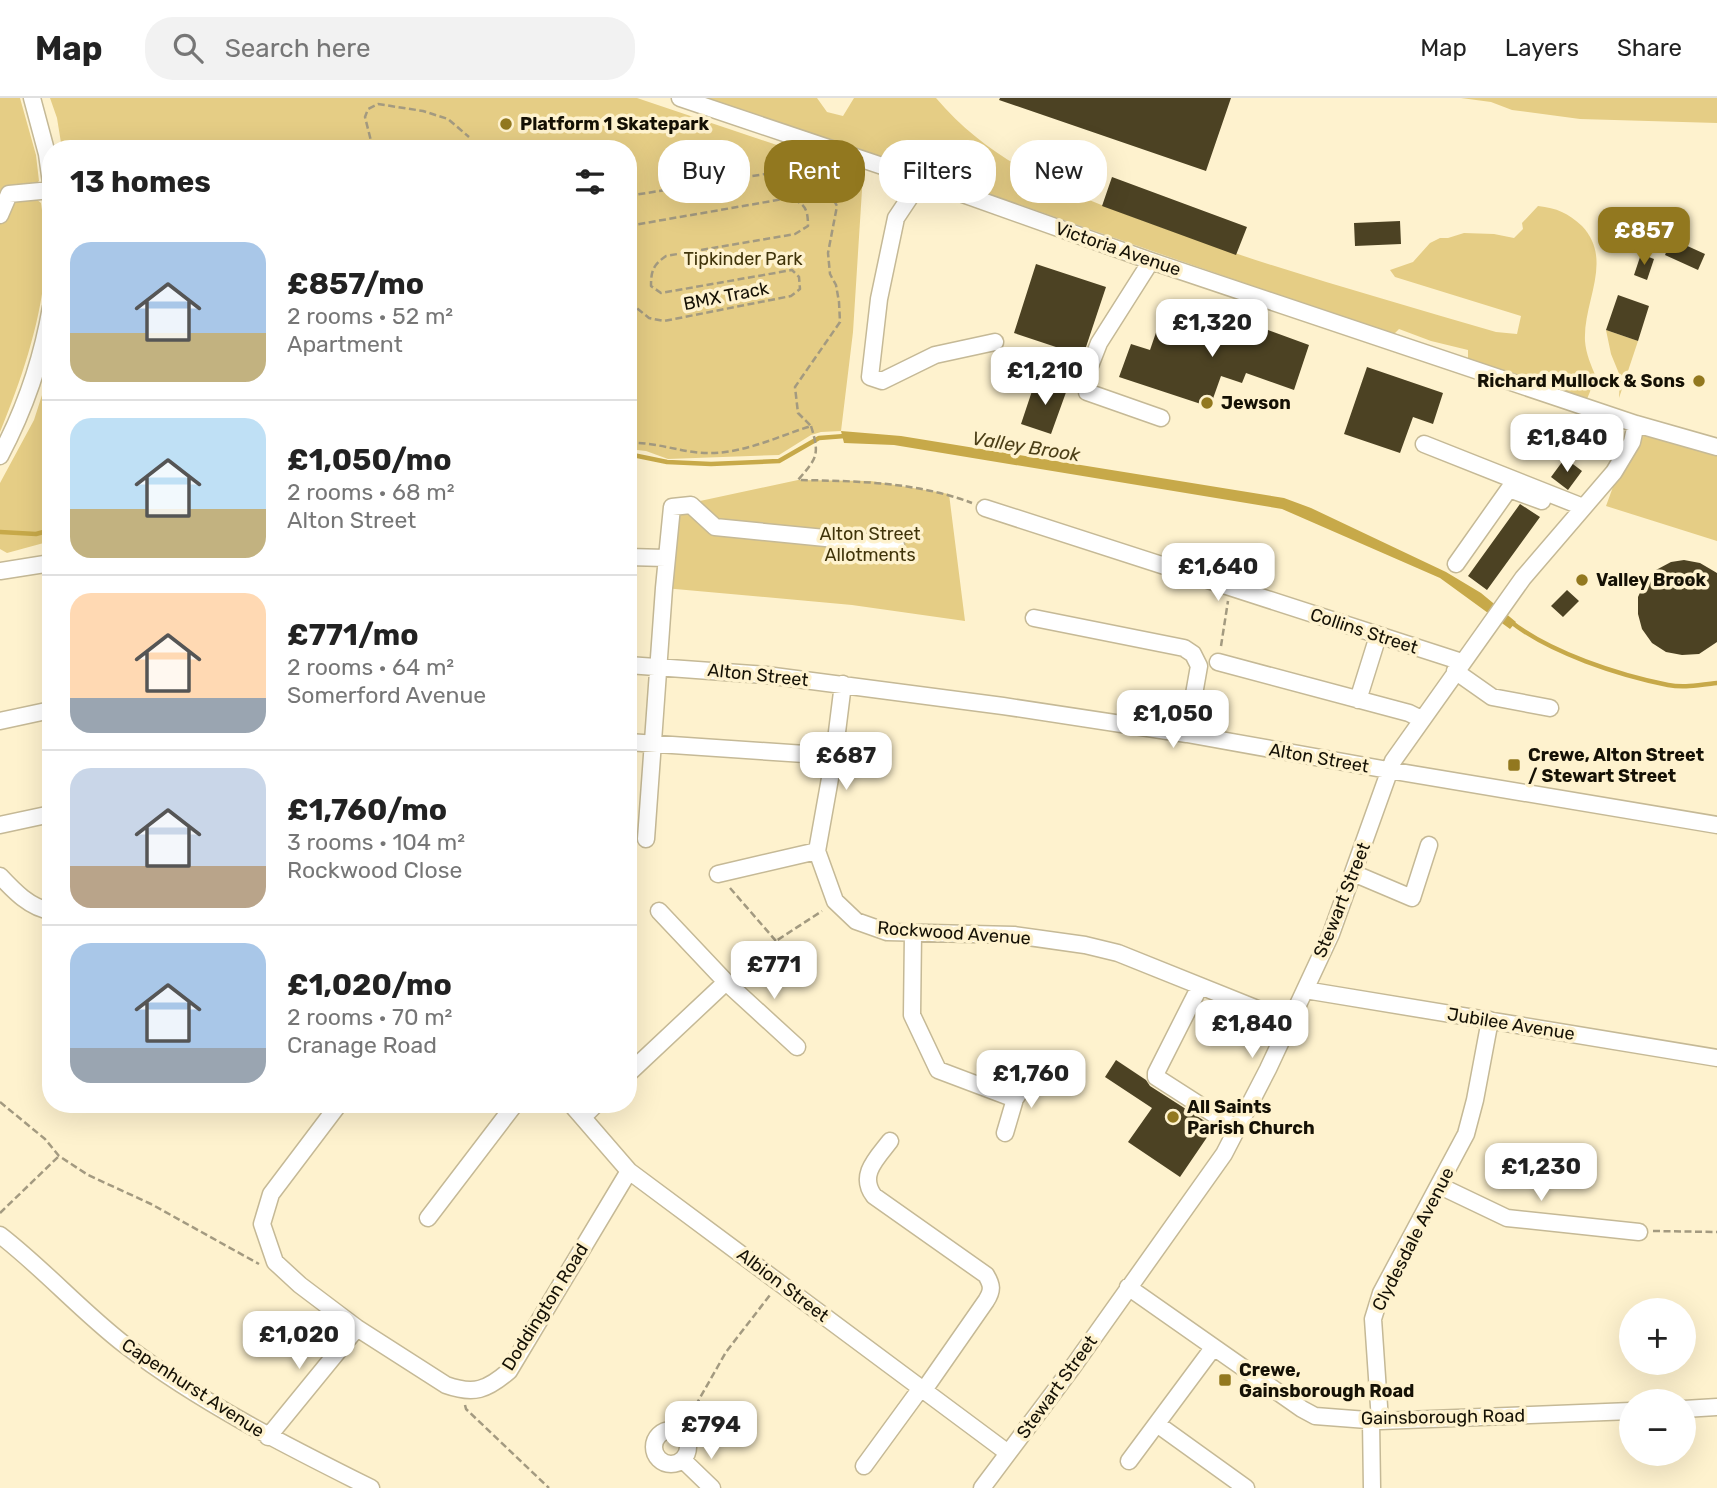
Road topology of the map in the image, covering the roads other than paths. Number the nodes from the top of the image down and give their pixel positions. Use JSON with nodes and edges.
{"nodes":[{"id":1,"x":32,"y":98,"type":"edge"},
{"id":2,"x":680,"y":98,"type":"edge"},
{"id":3,"x":43,"y":140,"type":"edge"},
{"id":4,"x":879,"y":165,"type":"edge"},
{"id":5,"x":42,"y":191,"type":"edge"},
{"id":6,"x":906,"y":203,"type":"edge"},
{"id":7,"x":988,"y":203,"type":"edge"},
{"id":8,"x":0,"y":215,"type":"edge"},
{"id":9,"x":1151,"y":261,"type":"junction"},
{"id":10,"x":995,"y":342,"type":"dead end"},
{"id":11,"x":42,"y":343,"type":"edge"},
{"id":12,"x":1161,"y":418,"type":"dead end"},
{"id":13,"x":1636,"y":424,"type":"junction"},
{"id":14,"x":1424,"y":444,"type":"dead end"},
{"id":15,"x":1717,"y":447,"type":"edge"},
{"id":16,"x":0,"y":456,"type":"edge"},
{"id":17,"x":985,"y":508,"type":"road end"},
{"id":18,"x":1581,"y":510,"type":"junction"},
{"id":19,"x":896,"y":545,"type":"dead end"},
{"id":20,"x":637,"y":557,"type":"edge"},
{"id":21,"x":666,"y":558,"type":"junction"},
{"id":22,"x":42,"y":564,"type":"edge"},
{"id":23,"x":1456,"y":564,"type":"dead end"},
{"id":24,"x":0,"y":571,"type":"edge"},
{"id":25,"x":1034,"y":618,"type":"dead end"},
{"id":26,"x":1378,"y":636,"type":"junction"},
{"id":27,"x":1218,"y":662,"type":"road end"},
{"id":28,"x":637,"y":665,"type":"edge"},
{"id":29,"x":658,"y":666,"type":"junction"},
{"id":30,"x":1459,"y":667,"type":"junction"},
{"id":31,"x":843,"y":684,"type":"junction"},
{"id":32,"x":1358,"y":699,"type":"junction"},
{"id":33,"x":1550,"y":708,"type":"dead end"},
{"id":34,"x":42,"y":712,"type":"edge"},
{"id":35,"x":1421,"y":719,"type":"junction"},
{"id":36,"x":0,"y":721,"type":"edge"},
{"id":37,"x":1187,"y":734,"type":"junction"},
{"id":38,"x":637,"y":743,"type":"edge"},
{"id":39,"x":653,"y":744,"type":"junction"},
{"id":40,"x":834,"y":756,"type":"junction"},
{"id":41,"x":1388,"y":770,"type":"junction"},
{"id":42,"x":42,"y":816,"type":"edge"},
{"id":43,"x":0,"y":825,"type":"edge"},
{"id":44,"x":1717,"y":825,"type":"edge"},
{"id":45,"x":646,"y":839,"type":"dead end"},
{"id":46,"x":1429,"y":845,"type":"dead end"},
{"id":47,"x":817,"y":851,"type":"junction"},
{"id":48,"x":1353,"y":873,"type":"junction"},
{"id":49,"x":718,"y":874,"type":"road end"},
{"id":50,"x":0,"y":876,"type":"edge"},
{"id":51,"x":42,"y":909,"type":"edge"},
{"id":52,"x":659,"y":911,"type":"dead end"},
{"id":53,"x":913,"y":933,"type":"junction"},
{"id":54,"x":726,"y":982,"type":"junction"},
{"id":55,"x":1200,"y":986,"type":"junction"},
{"id":56,"x":1305,"y":990,"type":"junction"},
{"id":57,"x":1490,"y":1020,"type":"junction"},
{"id":58,"x":1290,"y":1023,"type":"junction"},
{"id":59,"x":797,"y":1047,"type":"dead end"},
{"id":60,"x":1717,"y":1058,"type":"edge"},
{"id":61,"x":637,"y":1066,"type":"edge"},
{"id":62,"x":1030,"y":1076,"type":"dead end"},
{"id":63,"x":1015,"y":1099,"type":"junction"},
{"id":64,"x":332,"y":1113,"type":"edge"},
{"id":65,"x":509,"y":1113,"type":"edge"},
{"id":66,"x":579,"y":1113,"type":"edge"},
{"id":67,"x":587,"y":1113,"type":"edge"},
{"id":68,"x":583,"y":1117,"type":"junction"},
{"id":69,"x":1237,"y":1129,"type":"junction"},
{"id":70,"x":1005,"y":1133,"type":"dead end"},
{"id":71,"x":890,"y":1141,"type":"dead end"},
{"id":72,"x":629,"y":1171,"type":"junction"},
{"id":73,"x":1440,"y":1186,"type":"junction"},
{"id":74,"x":428,"y":1218,"type":"dead end"},
{"id":75,"x":1639,"y":1232,"type":"road end"},
{"id":76,"x":0,"y":1235,"type":"edge"},
{"id":77,"x":1128,"y":1287,"type":"junction"},
{"id":78,"x":358,"y":1328,"type":"junction"},
{"id":79,"x":1213,"y":1348,"type":"junction"},
{"id":80,"x":923,"y":1389,"type":"junction"},
{"id":81,"x":1717,"y":1407,"type":"edge"},
{"id":82,"x":1696,"y":1408,"type":"edge"},
{"id":83,"x":1619,"y":1411,"type":"edge"},
{"id":84,"x":1376,"y":1421,"type":"junction"},
{"id":85,"x":1157,"y":1424,"type":"junction"},
{"id":86,"x":268,"y":1437,"type":"junction"},
{"id":87,"x":1008,"y":1453,"type":"junction"},
{"id":88,"x":683,"y":1460,"type":"junction"},
{"id":89,"x":1129,"y":1461,"type":"dead end"},
{"id":90,"x":864,"y":1466,"type":"dead end"},
{"id":91,"x":370,"y":1488,"type":"edge"},
{"id":92,"x":712,"y":1488,"type":"edge"},
{"id":93,"x":982,"y":1488,"type":"edge"},
{"id":94,"x":1246,"y":1488,"type":"edge"},
{"id":95,"x":1372,"y":1488,"type":"edge"}],
"edges":[{"from":1,"to":3,"type":"street"},
{"from":2,"to":4,"type":"street","name":"Victoria Avenue"},
{"from":5,"to":8,"type":"street"},
{"from":6,"to":10,"type":"street"},
{"from":7,"to":9,"type":"street","name":"Victoria Avenue"},
{"from":9,"to":12,"type":"street"},
{"from":9,"to":13,"type":"street","name":"Victoria Avenue"},
{"from":11,"to":16,"type":"street"},
{"from":13,"to":15,"type":"street","name":"Victoria Avenue"},
{"from":13,"to":18,"type":"street","name":"Stewart Street"},
{"from":14,"to":18,"type":"street"},
{"from":17,"to":26,"type":"street","name":"Collins Street"},
{"from":18,"to":23,"type":"street"},
{"from":18,"to":30,"type":"street","name":"Stewart Street"},
{"from":19,"to":21,"type":"street"},
{"from":20,"to":21,"type":"street"},
{"from":21,"to":29,"type":"street"},
{"from":22,"to":24,"type":"street"},
{"from":25,"to":37,"type":"street"},
{"from":26,"to":30,"type":"street","name":"Collins Street"},
{"from":26,"to":32,"type":"street"},
{"from":27,"to":32,"type":"street"},
{"from":28,"to":29,"type":"street","name":"Alton Street"},
{"from":29,"to":31,"type":"street","name":"Alton Street"},
{"from":29,"to":39,"type":"street"},
{"from":30,"to":33,"type":"street","name":"Collins Street"},
{"from":30,"to":35,"type":"street","name":"Stewart Street"},
{"from":31,"to":37,"type":"street","name":"Alton Street"},
{"from":31,"to":40,"type":"street","name":"Rockwood Avenue"},
{"from":32,"to":35,"type":"street"},
{"from":34,"to":36,"type":"street"},
{"from":35,"to":41,"type":"street","name":"Stewart Street"},
{"from":37,"to":41,"type":"street","name":"Alton Street"},
{"from":38,"to":39,"type":"street"},
{"from":39,"to":40,"type":"street"},
{"from":39,"to":45,"type":"street"},
{"from":40,"to":47,"type":"street","name":"Rockwood Avenue"},
{"from":41,"to":44,"type":"street","name":"Alton Street"},
{"from":41,"to":48,"type":"street","name":"Stewart Street"},
{"from":42,"to":43,"type":"street"},
{"from":46,"to":48,"type":"street"},
{"from":47,"to":49,"type":"street"},
{"from":47,"to":53,"type":"street","name":"Rockwood Avenue"},
{"from":48,"to":56,"type":"street","name":"Stewart Street"},
{"from":50,"to":51,"type":"street"},
{"from":52,"to":54,"type":"street"},
{"from":53,"to":55,"type":"street","name":"Rockwood Avenue"},
{"from":53,"to":63,"type":"street"},
{"from":54,"to":59,"type":"street"},
{"from":54,"to":61,"type":"street"},
{"from":55,"to":58,"type":"street","name":"Rockwood Avenue"},
{"from":55,"to":69,"type":"street"},
{"from":56,"to":57,"type":"street","name":"Jubilee Avenue"},
{"from":56,"to":58,"type":"street","name":"Stewart Street"},
{"from":57,"to":60,"type":"street","name":"Jubilee Avenue"},
{"from":57,"to":73,"type":"street","name":"Clydesdale Avenue"},
{"from":58,"to":69,"type":"street","name":"Stewart Street"},
{"from":62,"to":63,"type":"street"},
{"from":63,"to":70,"type":"street"},
{"from":64,"to":78,"type":"street"},
{"from":65,"to":74,"type":"street"},
{"from":66,"to":68,"type":"street","name":"Albion Street"},
{"from":67,"to":68,"type":"street"},
{"from":68,"to":72,"type":"street","name":"Albion Street"},
{"from":69,"to":77,"type":"street","name":"Stewart Street"},
{"from":71,"to":80,"type":"street"},
{"from":72,"to":78,"type":"street","name":"Doddington Road"},
{"from":72,"to":80,"type":"street","name":"Albion Street"},
{"from":73,"to":75,"type":"street"},
{"from":73,"to":84,"type":"street","name":"Clydesdale Avenue"},
{"from":76,"to":86,"type":"street","name":"Capenhurst Avenue"},
{"from":77,"to":79,"type":"street","name":"Gainsborough Road"},
{"from":77,"to":87,"type":"street","name":"Stewart Street"},
{"from":78,"to":86,"type":"street"},
{"from":79,"to":84,"type":"street","name":"Gainsborough Road"},
{"from":79,"to":85,"type":"street"},
{"from":80,"to":87,"type":"street","name":"Albion Street"},
{"from":80,"to":90,"type":"street"},
{"from":81,"to":82,"type":"street"},
{"from":83,"to":84,"type":"street","name":"Gainsborough Road"},
{"from":84,"to":95,"type":"street","name":"Clydesdale Avenue"},
{"from":85,"to":89,"type":"street"},
{"from":85,"to":94,"type":"street"},
{"from":86,"to":91,"type":"street","name":"Capenhurst Avenue"},
{"from":87,"to":93,"type":"street","name":"Stewart Street"},
{"from":88,"to":88,"type":"street"},
{"from":88,"to":92,"type":"street"}]}
